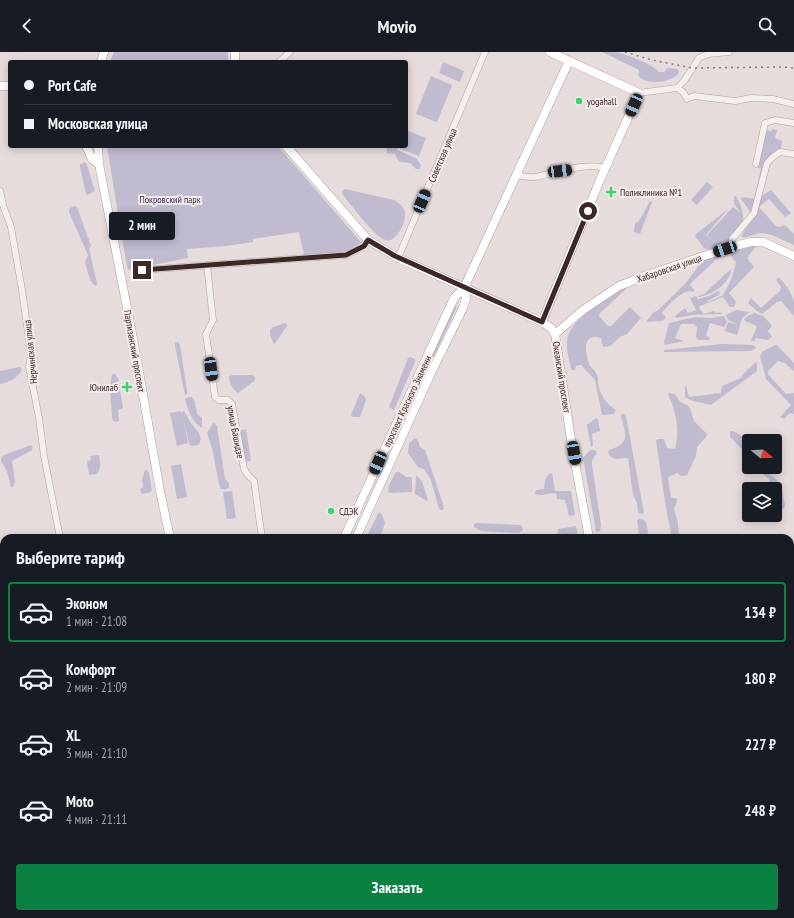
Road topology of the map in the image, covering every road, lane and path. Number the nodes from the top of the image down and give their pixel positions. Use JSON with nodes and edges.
{"nodes":[{"id":1,"x":290,"y":52,"type":"edge"},
{"id":2,"x":485,"y":52,"type":"edge"},
{"id":3,"x":550,"y":52,"type":"edge"},
{"id":4,"x":729,"y":52,"type":"edge"},
{"id":5,"x":281,"y":60,"type":"edge"},
{"id":6,"x":569,"y":61,"type":"junction"},
{"id":7,"x":677,"y":88,"type":"junction"},
{"id":8,"x":639,"y":93,"type":"junction"},
{"id":9,"x":794,"y":104,"type":"edge"},
{"id":10,"x":794,"y":123,"type":"edge"},
{"id":11,"x":87,"y":148,"type":"edge"},
{"id":12,"x":98,"y":148,"type":"edge"},
{"id":13,"x":288,"y":148,"type":"edge"},
{"id":14,"x":794,"y":154,"type":"edge"},
{"id":15,"x":99,"y":164,"type":"junction"},
{"id":16,"x":756,"y":164,"type":"dead end"},
{"id":17,"x":606,"y":168,"type":"junction"},
{"id":18,"x":517,"y":175,"type":"junction"},
{"id":19,"x":0,"y":191,"type":"edge"},
{"id":20,"x":368,"y":240,"type":"junction"},
{"id":21,"x":731,"y":246,"type":"junction"},
{"id":22,"x":794,"y":256,"type":"edge"},
{"id":23,"x":398,"y":258,"type":"junction"},
{"id":24,"x":207,"y":265,"type":"junction"},
{"id":25,"x":142,"y":270,"type":"dead end"},
{"id":26,"x":464,"y":288,"type":"junction"},
{"id":27,"x":542,"y":322,"type":"junction"},
{"id":28,"x":555,"y":334,"type":"junction"},
{"id":29,"x":59,"y":534,"type":"edge"},
{"id":30,"x":169,"y":534,"type":"edge"},
{"id":31,"x":261,"y":534,"type":"edge"},
{"id":32,"x":346,"y":534,"type":"edge"},
{"id":33,"x":358,"y":534,"type":"edge"},
{"id":34,"x":587,"y":534,"type":"edge"}],
"edges":[{"from":1,"to":5,"type":"street"},
{"from":2,"to":23,"type":"street","name":"Советская улица"},
{"from":3,"to":6,"type":"main road"},
{"from":4,"to":7,"type":"street"},
{"from":6,"to":8,"type":"main road"},
{"from":6,"to":18,"type":"main road","name":"проспект Красного Знамени"},
{"from":7,"to":8,"type":"street"},
{"from":7,"to":9,"type":"street"},
{"from":8,"to":17,"type":"main road"},
{"from":10,"to":16,"type":"street"},
{"from":11,"to":15,"type":"main road"},
{"from":12,"to":15,"type":"main road","name":"Партизанский проспект"},
{"from":13,"to":20,"type":"main road","name":"Океанский проспект"},
{"from":14,"to":21,"type":"street"},
{"from":15,"to":30,"type":"main road","name":"Партизанский проспект"},
{"from":17,"to":18,"type":"street"},
{"from":17,"to":27,"type":"main road"},
{"from":18,"to":26,"type":"main road","name":"проспект Красного Знамени"},
{"from":19,"to":29,"type":"street","name":"Нерчинская улица"},
{"from":20,"to":23,"type":"main road","name":"Океанский проспект"},
{"from":20,"to":24,"type":"street"},
{"from":21,"to":22,"type":"main road","name":"Хабаровская улица"},
{"from":21,"to":28,"type":"main road","name":"Хабаровская улица"},
{"from":23,"to":26,"type":"main road","name":"Океанский проспект"},
{"from":24,"to":25,"type":"street"},
{"from":24,"to":31,"type":"street","name":"улица Башидзе"},
{"from":26,"to":27,"type":"main road","name":"Океанский проспект"},
{"from":26,"to":32,"type":"main road","name":"проспект Красного Знамени"},
{"from":26,"to":33,"type":"main road","name":"проспект Красного Знамени"},
{"from":27,"to":28,"type":"main road","name":"Океанский проспект"},
{"from":28,"to":34,"type":"main road","name":"Океанский проспект"}]}
